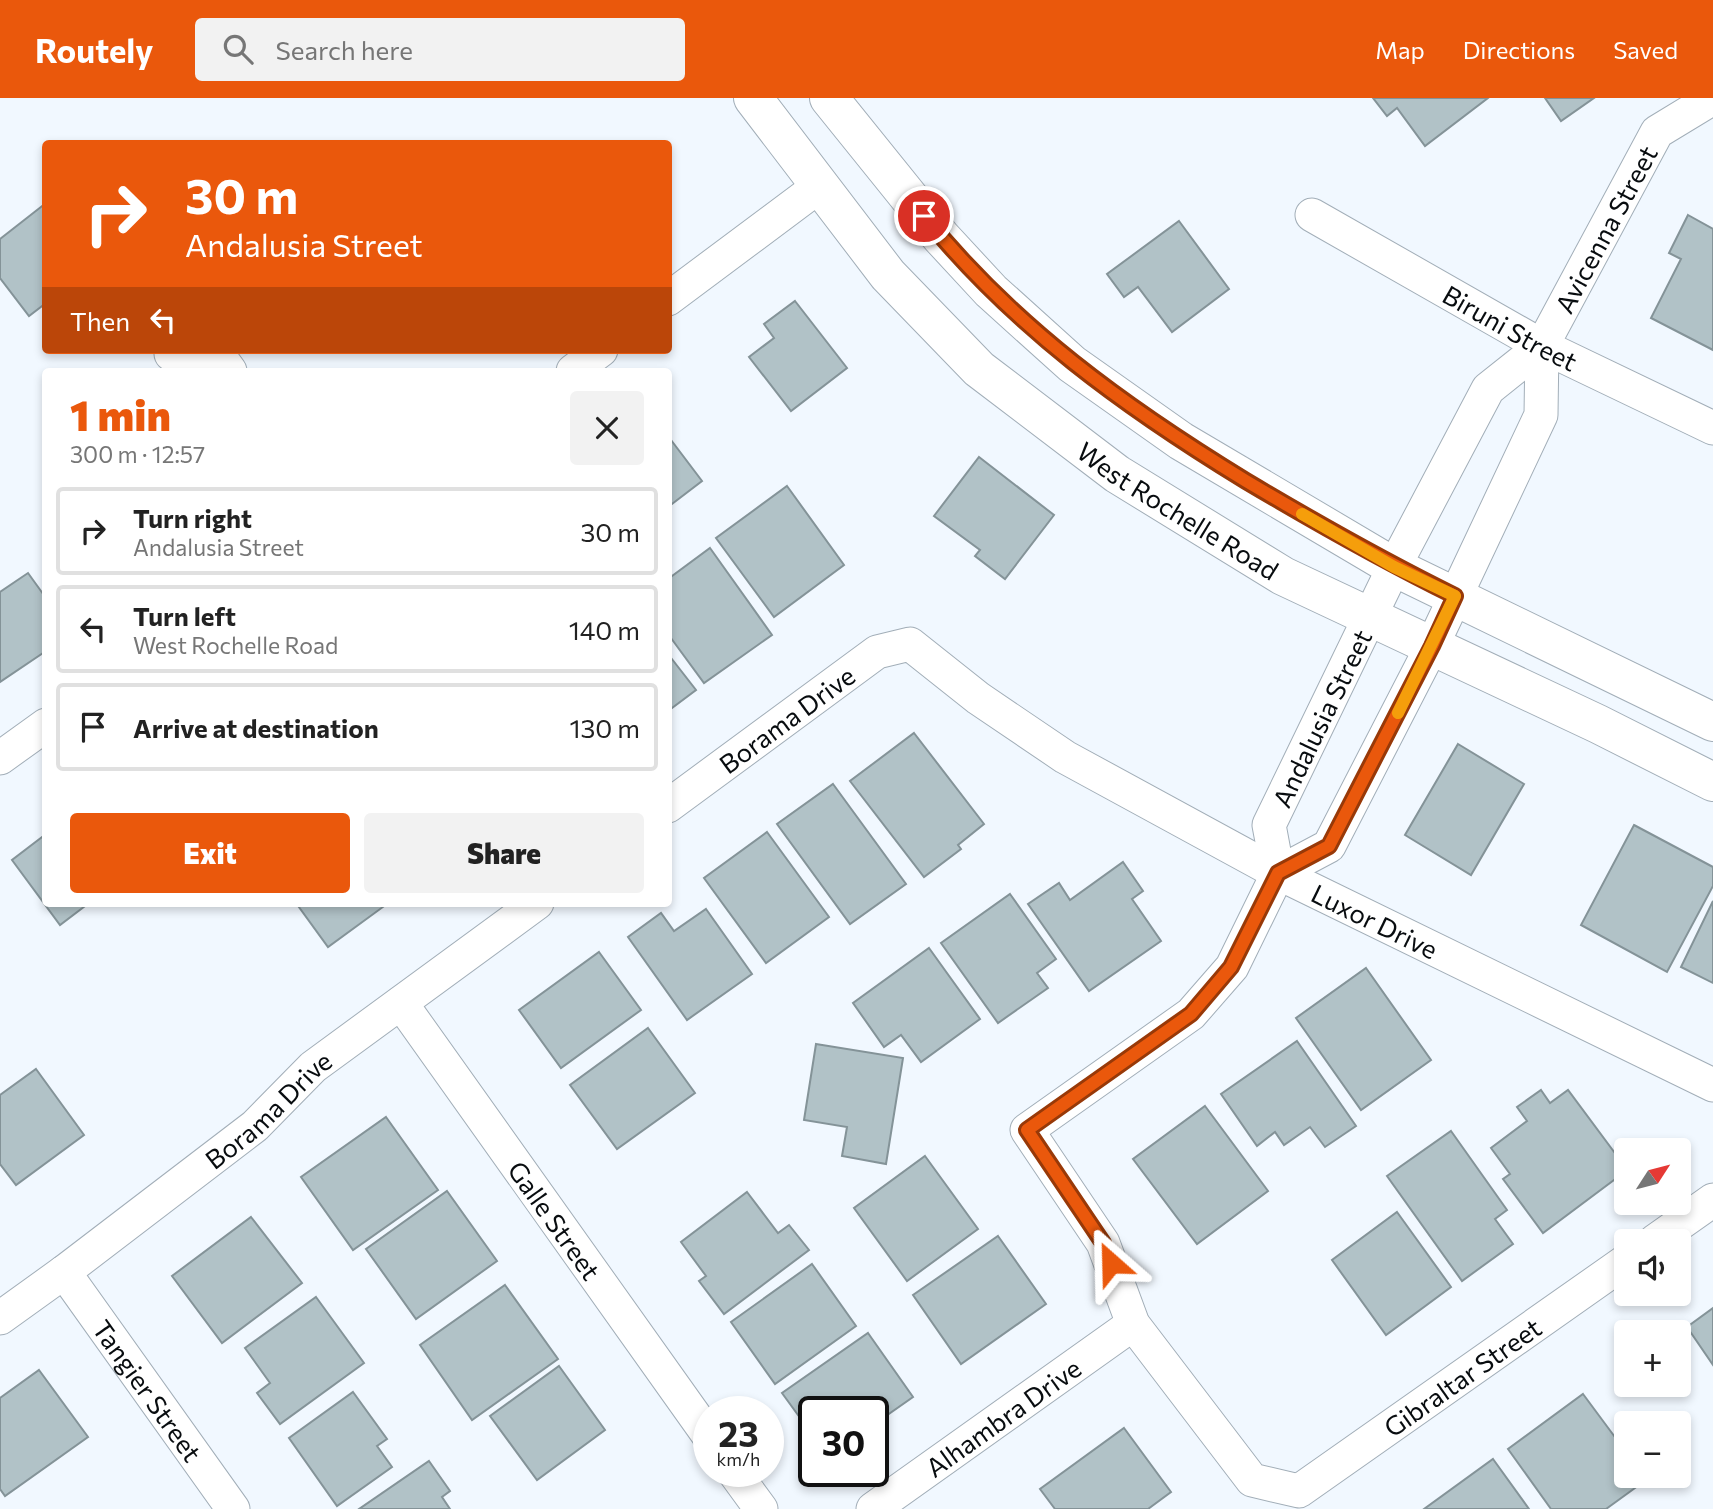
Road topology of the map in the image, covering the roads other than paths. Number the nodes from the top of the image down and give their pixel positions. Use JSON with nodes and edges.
{"nodes":[{"id":1,"x":753,"y":98,"type":"edge"},
{"id":2,"x":829,"y":98,"type":"edge"},
{"id":3,"x":1713,"y":98,"type":"edge"},
{"id":4,"x":818,"y":187,"type":"junction"},
{"id":5,"x":1312,"y":215,"type":"dead end"},
{"id":6,"x":672,"y":296,"type":"edge"},
{"id":7,"x":1542,"y":346,"type":"junction"},
{"id":8,"x":170,"y":354,"type":"dead end"},
{"id":9,"x":217,"y":354,"type":"edge"},
{"id":10,"x":217,"y":354,"type":"edge"},
{"id":11,"x":596,"y":354,"type":"edge"},
{"id":12,"x":228,"y":368,"type":"edge"},
{"id":13,"x":577,"y":368,"type":"edge"},
{"id":14,"x":1713,"y":428,"type":"edge"},
{"id":15,"x":1394,"y":567,"type":"junction"},
{"id":16,"x":1455,"y":596,"type":"junction"},
{"id":17,"x":1371,"y":618,"type":"junction"},
{"id":18,"x":910,"y":644,"type":"joint"},
{"id":19,"x":1432,"y":646,"type":"junction"},
{"id":20,"x":1713,"y":722,"type":"edge"},
{"id":21,"x":42,"y":728,"type":"edge"},
{"id":22,"x":0,"y":758,"type":"edge"},
{"id":23,"x":1713,"y":782,"type":"edge"},
{"id":24,"x":672,"y":803,"type":"edge"},
{"id":25,"x":1278,"y":873,"type":"junction"},
{"id":26,"x":532,"y":907,"type":"edge"},
{"id":27,"x":401,"y":1003,"type":"junction"},
{"id":28,"x":1713,"y":1085,"type":"edge"},
{"id":29,"x":1713,"y":1200,"type":"edge"},
{"id":30,"x":1672,"y":1229,"type":"edge"},
{"id":31,"x":1614,"y":1269,"type":"edge"},
{"id":32,"x":64,"y":1272,"type":"junction"},
{"id":33,"x":0,"y":1318,"type":"edge"},
{"id":34,"x":1133,"y":1324,"type":"junction"},
{"id":35,"x":693,"y":1414,"type":"edge"},
{"id":36,"x":745,"y":1487,"type":"edge"},
{"id":37,"x":233,"y":1509,"type":"edge"},
{"id":38,"x":761,"y":1509,"type":"edge"},
{"id":39,"x":873,"y":1509,"type":"edge"}],
"edges":[{"from":1,"to":4,"type":"street","name":"West Rochelle Road"},
{"from":2,"to":15,"type":"street"},
{"from":3,"to":7,"type":"street","name":"Avicenna Street"},
{"from":4,"to":6,"type":"street"},
{"from":4,"to":17,"type":"street","name":"West Rochelle Road"},
{"from":5,"to":7,"type":"street","name":"Biruni Street"},
{"from":7,"to":14,"type":"street","name":"Biruni Street"},
{"from":7,"to":15,"type":"street","name":"Avicenna Street"},
{"from":7,"to":16,"type":"street","name":"Avicenna Street"},
{"from":8,"to":10,"type":"street"},
{"from":9,"to":12,"type":"street"},
{"from":11,"to":13,"type":"street"},
{"from":15,"to":16,"type":"street"},
{"from":15,"to":17,"type":"street","name":"Andalusia Street"},
{"from":16,"to":19,"type":"street"},
{"from":16,"to":20,"type":"street"},
{"from":17,"to":19,"type":"street","name":"West Rochelle Road"},
{"from":17,"to":25,"type":"street","name":"Andalusia Street"},
{"from":18,"to":24,"type":"street","name":"Borama Drive"},
{"from":18,"to":25,"type":"street","name":"Luxor Drive"},
{"from":19,"to":23,"type":"street","name":"West Rochelle Road"},
{"from":19,"to":25,"type":"street"},
{"from":21,"to":22,"type":"street"},
{"from":25,"to":28,"type":"street","name":"Luxor Drive"},
{"from":25,"to":34,"type":"street"},
{"from":26,"to":27,"type":"street","name":"Borama Drive"},
{"from":27,"to":32,"type":"street","name":"Borama Drive"},
{"from":27,"to":35,"type":"street","name":"Galle Street"},
{"from":29,"to":30,"type":"street"},
{"from":31,"to":34,"type":"street","name":"Gibraltar Street"},
{"from":32,"to":33,"type":"street","name":"Borama Drive"},
{"from":32,"to":37,"type":"street","name":"Tangier Street"},
{"from":34,"to":39,"type":"street","name":"Alhambra Drive"},
{"from":36,"to":38,"type":"street"}]}
